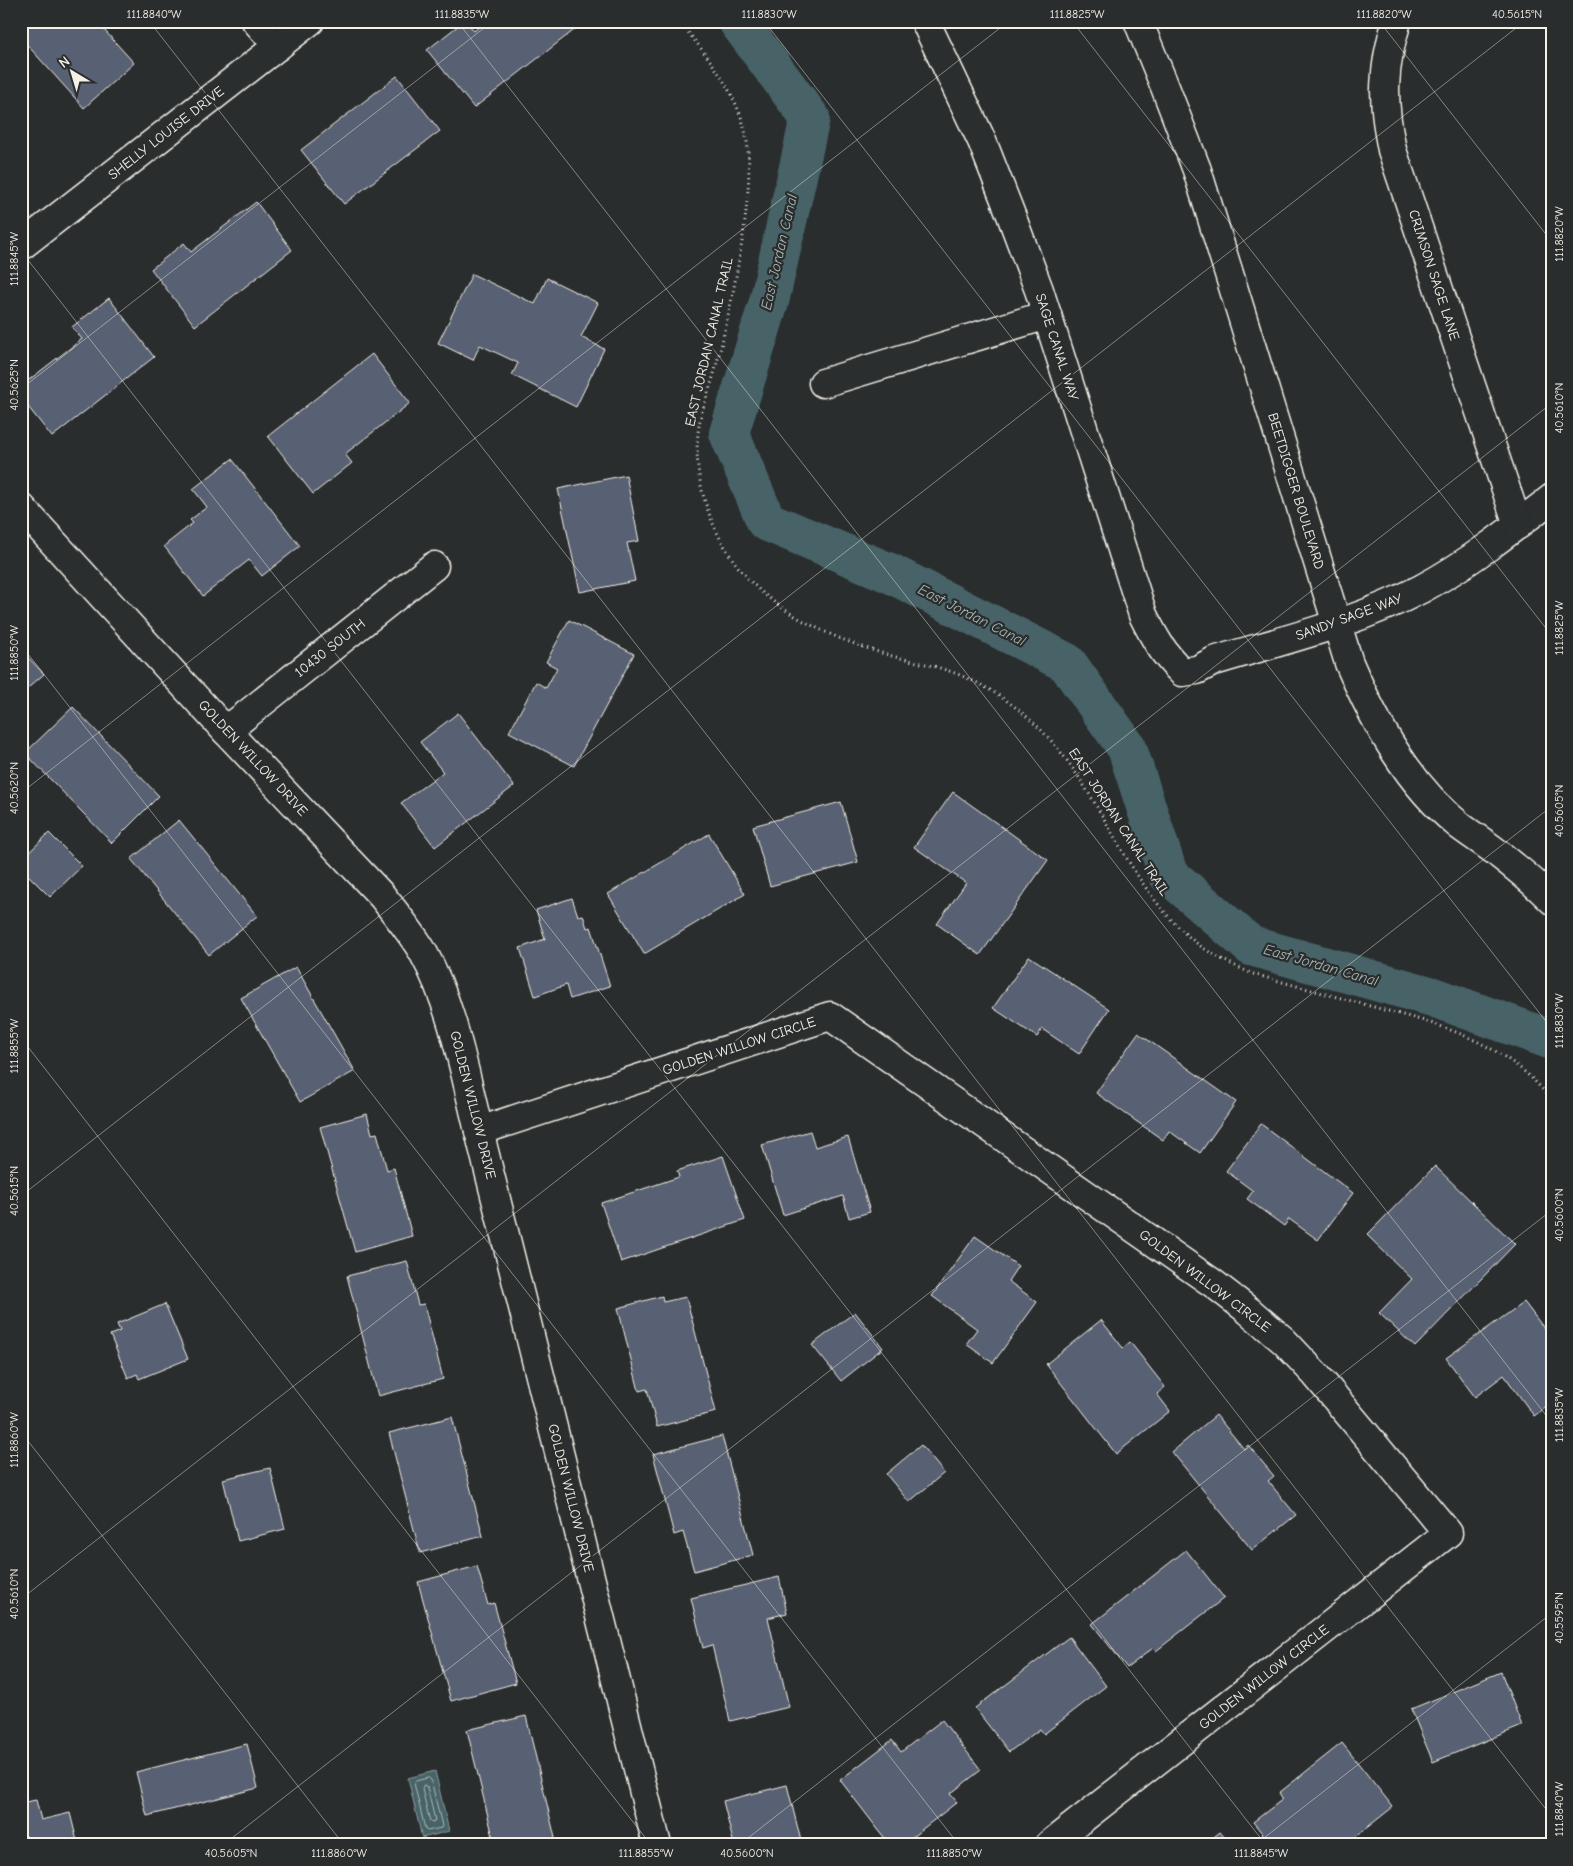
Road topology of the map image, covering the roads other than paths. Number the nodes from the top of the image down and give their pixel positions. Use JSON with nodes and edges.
{"nodes":[{"id":1,"x":256,"y":21,"type":"edge"},
{"id":2,"x":310,"y":21,"type":"edge"},
{"id":3,"x":925,"y":21,"type":"edge"},
{"id":4,"x":1138,"y":21,"type":"edge"},
{"id":5,"x":1397,"y":21,"type":"edge"},
{"id":6,"x":278,"y":46,"type":"junction"},
{"id":7,"x":21,"y":246,"type":"edge"},
{"id":8,"x":1047,"y":316,"type":"junction"},
{"id":9,"x":823,"y":384,"type":"dead end"},
{"id":10,"x":1552,"y":498,"type":"edge"},
{"id":11,"x":21,"y":506,"type":"edge"},
{"id":12,"x":1518,"y":525,"type":"junction"},
{"id":13,"x":434,"y":566,"type":"dead end"},
{"id":14,"x":1337,"y":624,"type":"junction"},
{"id":15,"x":1182,"y":672,"type":"joint"},
{"id":16,"x":226,"y":731,"type":"junction"},
{"id":17,"x":1552,"y":900,"type":"edge"},
{"id":18,"x":480,"y":1130,"type":"junction"},
{"id":19,"x":658,"y":1845,"type":"edge"},
{"id":20,"x":1049,"y":1845,"type":"edge"}],
"edges":[{"from":1,"to":6,"type":"street"},
{"from":2,"to":6,"type":"street","name":"SHELLY LOUISE DRIVE"},
{"from":3,"to":8,"type":"street","name":"SAGE CANAL WAY"},
{"from":4,"to":14,"type":"street","name":"BEETDIGGER BOULEVARD"},
{"from":5,"to":12,"type":"street","name":"CRIMSON SAGE LANE"},
{"from":6,"to":7,"type":"street","name":"SHELLY LOUISE DRIVE"},
{"from":8,"to":9,"type":"street"},
{"from":8,"to":15,"type":"street","name":"SAGE CANAL WAY"},
{"from":10,"to":12,"type":"street","name":"SANDY SAGE WAY"},
{"from":11,"to":16,"type":"street","name":"GOLDEN WILLOW DRIVE"},
{"from":12,"to":14,"type":"street","name":"SANDY SAGE WAY"},
{"from":13,"to":16,"type":"street","name":"10430 SOUTH"},
{"from":14,"to":15,"type":"street","name":"SANDY SAGE WAY"},
{"from":14,"to":17,"type":"street","name":"BEETDIGGER BOULEVARD"},
{"from":16,"to":18,"type":"street","name":"GOLDEN WILLOW DRIVE"},
{"from":18,"to":19,"type":"street","name":"GOLDEN WILLOW DRIVE"},
{"from":18,"to":20,"type":"street","name":"GOLDEN WILLOW CIRCLE"}]}
